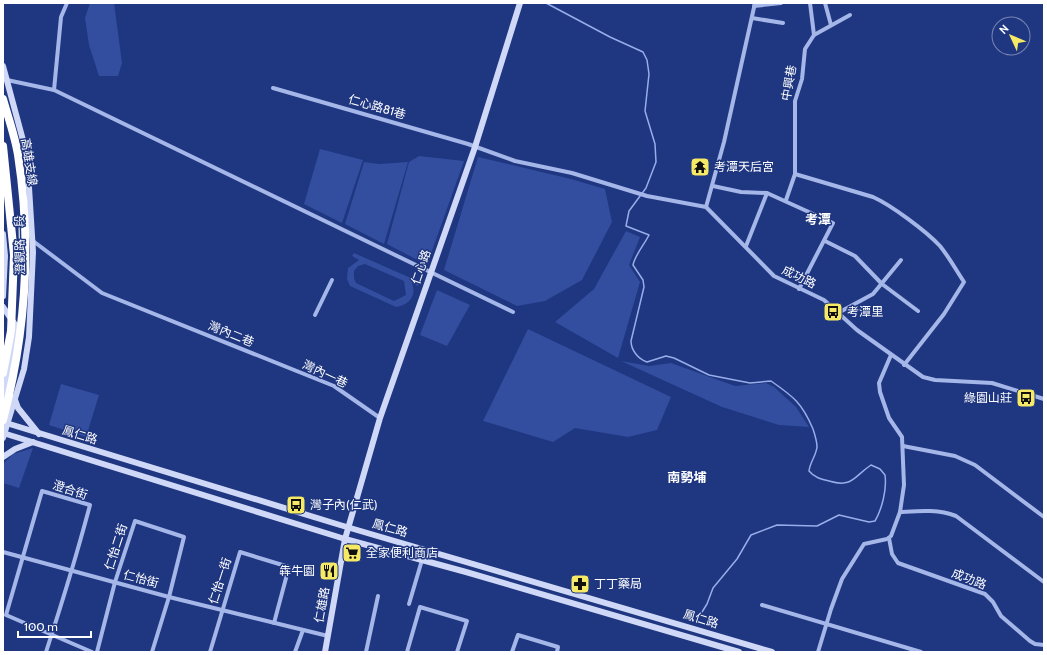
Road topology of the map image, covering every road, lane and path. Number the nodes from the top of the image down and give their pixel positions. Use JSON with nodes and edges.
{"nodes":[{"id":1,"x":67,"y":3,"type":"edge"},
{"id":2,"x":520,"y":3,"type":"edge"},
{"id":3,"x":781,"y":3,"type":"edge"},
{"id":4,"x":810,"y":3,"type":"edge"},
{"id":5,"x":824,"y":3,"type":"edge"},
{"id":6,"x":755,"y":5,"type":"edge"},
{"id":7,"x":850,"y":15,"type":"dead end"},
{"id":8,"x":752,"y":18,"type":"junction"},
{"id":9,"x":783,"y":24,"type":"dead end"},
{"id":10,"x":831,"y":25,"type":"junction"},
{"id":11,"x":814,"y":35,"type":"junction"},
{"id":12,"x":3,"y":66,"type":"edge"},
{"id":13,"x":7,"y":80,"type":"junction"},
{"id":14,"x":273,"y":88,"type":"dead end"},
{"id":15,"x":54,"y":90,"type":"junction"},
{"id":16,"x":3,"y":98,"type":"edge"},
{"id":17,"x":3,"y":146,"type":"edge"},
{"id":18,"x":475,"y":147,"type":"junction"},
{"id":19,"x":794,"y":174,"type":"junction"},
{"id":20,"x":712,"y":186,"type":"junction"},
{"id":21,"x":767,"y":193,"type":"junction"},
{"id":22,"x":786,"y":200,"type":"junction"},
{"id":23,"x":706,"y":207,"type":"junction"},
{"id":24,"x":3,"y":234,"type":"edge"},
{"id":25,"x":825,"y":240,"type":"junction"},
{"id":26,"x":33,"y":241,"type":"junction"},
{"id":27,"x":746,"y":246,"type":"junction"},
{"id":28,"x":901,"y":260,"type":"dead end"},
{"id":29,"x":431,"y":272,"type":"junction"},
{"id":30,"x":332,"y":280,"type":"dead end"},
{"id":31,"x":882,"y":284,"type":"junction"},
{"id":32,"x":799,"y":289,"type":"junction"},
{"id":33,"x":3,"y":296,"type":"edge"},
{"id":34,"x":3,"y":307,"type":"edge"},
{"id":35,"x":918,"y":311,"type":"dead end"},
{"id":36,"x":513,"y":312,"type":"dead end"},
{"id":37,"x":838,"y":313,"type":"junction"},
{"id":38,"x":315,"y":314,"type":"dead end"},
{"id":39,"x":257,"y":355,"type":"joint"},
{"id":40,"x":891,"y":355,"type":"junction"},
{"id":41,"x":904,"y":365,"type":"junction"},
{"id":42,"x":3,"y":373,"type":"edge"},
{"id":43,"x":3,"y":396,"type":"edge"},
{"id":44,"x":14,"y":397,"type":"junction"},
{"id":45,"x":1044,"y":399,"type":"edge"},
{"id":46,"x":380,"y":418,"type":"junction"},
{"id":47,"x":4,"y":422,"type":"edge"},
{"id":48,"x":3,"y":434,"type":"edge"},
{"id":49,"x":39,"y":434,"type":"junction"},
{"id":50,"x":33,"y":442,"type":"junction"},
{"id":51,"x":903,"y":446,"type":"junction"},
{"id":52,"x":3,"y":457,"type":"edge"},
{"id":53,"x":900,"y":512,"type":"junction"},
{"id":54,"x":1044,"y":517,"type":"edge"},
{"id":55,"x":348,"y":527,"type":"junction"},
{"id":56,"x":889,"y":538,"type":"junction"},
{"id":57,"x":345,"y":539,"type":"junction"},
{"id":58,"x":3,"y":552,"type":"edge"},
{"id":59,"x":23,"y":558,"type":"junction"},
{"id":60,"x":422,"y":560,"type":"junction"},
{"id":61,"x":72,"y":571,"type":"junction"},
{"id":62,"x":115,"y":582,"type":"junction"},
{"id":63,"x":1044,"y":582,"type":"edge"},
{"id":64,"x":378,"y":596,"type":"dead end"},
{"id":65,"x":169,"y":597,"type":"junction"},
{"id":66,"x":409,"y":604,"type":"dead end"},
{"id":67,"x":762,"y":604,"type":"dead end"},
{"id":68,"x":222,"y":610,"type":"junction"},
{"id":69,"x":274,"y":623,"type":"junction"},
{"id":70,"x":828,"y":624,"type":"junction"},
{"id":71,"x":303,"y":630,"type":"junction"},
{"id":72,"x":52,"y":633,"type":"junction"},
{"id":73,"x":328,"y":636,"type":"junction"},
{"id":74,"x":1044,"y":644,"type":"edge"},
{"id":75,"x":46,"y":652,"type":"edge"},
{"id":76,"x":92,"y":652,"type":"edge"},
{"id":77,"x":97,"y":652,"type":"edge"},
{"id":78,"x":152,"y":652,"type":"edge"},
{"id":79,"x":210,"y":652,"type":"edge"},
{"id":80,"x":295,"y":652,"type":"edge"},
{"id":81,"x":325,"y":652,"type":"edge"},
{"id":82,"x":366,"y":652,"type":"edge"},
{"id":83,"x":407,"y":652,"type":"edge"},
{"id":84,"x":457,"y":652,"type":"edge"},
{"id":85,"x":512,"y":652,"type":"edge"},
{"id":86,"x":557,"y":652,"type":"edge"},
{"id":87,"x":739,"y":652,"type":"edge"},
{"id":88,"x":772,"y":652,"type":"edge"},
{"id":89,"x":818,"y":652,"type":"edge"},
{"id":90,"x":921,"y":652,"type":"edge"}],
"edges":[{"from":1,"to":15,"type":"street"},
{"from":2,"to":18,"type":"main road","name":"仁心路"},
{"from":3,"to":6,"type":"street"},
{"from":4,"to":11,"type":"street"},
{"from":5,"to":10,"type":"street"},
{"from":6,"to":8,"type":"street"},
{"from":7,"to":10,"type":"street"},
{"from":8,"to":9,"type":"street"},
{"from":8,"to":20,"type":"street"},
{"from":10,"to":11,"type":"street"},
{"from":11,"to":19,"type":"street","name":"中興巷"},
{"from":12,"to":13,"type":"main road","name":"澄觀路一段"},
{"from":13,"to":15,"type":"street"},
{"from":13,"to":26,"type":"main road","name":"澄觀路一段"},
{"from":14,"to":18,"type":"street","name":"仁心路81巷"},
{"from":15,"to":29,"type":"street"},
{"from":16,"to":47,"type":"highway","name":"高雄支線"},
{"from":17,"to":42,"type":"highway","name":"高雄支線","bridge":true},
{"from":18,"to":23,"type":"street"},
{"from":18,"to":29,"type":"main road","name":"仁心路"},
{"from":19,"to":22,"type":"street","name":"中興巷"},
{"from":19,"to":41,"type":"street"},
{"from":20,"to":21,"type":"street"},
{"from":20,"to":23,"type":"street"},
{"from":21,"to":22,"type":"street"},
{"from":21,"to":27,"type":"street"},
{"from":22,"to":25,"type":"street"},
{"from":23,"to":27,"type":"street","name":"成功路"},
{"from":24,"to":33,"type":"main road","name":"澄觀路一段"},
{"from":25,"to":31,"type":"street"},
{"from":25,"to":32,"type":"street"},
{"from":26,"to":39,"type":"street","name":"灣內二巷"},
{"from":26,"to":44,"type":"main road","name":"澄觀路一段"},
{"from":27,"to":32,"type":"street","name":"成功路"},
{"from":28,"to":31,"type":"street"},
{"from":29,"to":36,"type":"street"},
{"from":29,"to":46,"type":"main road","name":"仁心路"},
{"from":30,"to":38,"type":"street"},
{"from":31,"to":35,"type":"street"},
{"from":31,"to":37,"type":"street"},
{"from":32,"to":37,"type":"street","name":"成功路"},
{"from":34,"to":43,"type":"main road"},
{"from":37,"to":40,"type":"street","name":"成功路"},
{"from":39,"to":46,"type":"street","name":"灣內一巷"},
{"from":40,"to":41,"type":"street","name":"成功路"},
{"from":40,"to":51,"type":"street"},
{"from":41,"to":45,"type":"street","name":"成功路"},
{"from":44,"to":47,"type":"main road","name":"澄觀路一段"},
{"from":44,"to":49,"type":"main road"},
{"from":46,"to":55,"type":"main road","name":"仁心路"},
{"from":47,"to":48,"type":"main road","name":"澄觀路一段"},
{"from":47,"to":49,"type":"main road","name":"鳳仁路"},
{"from":48,"to":50,"type":"main road","name":"鳳仁路"},
{"from":49,"to":55,"type":"main road","name":"鳳仁路"},
{"from":50,"to":52,"type":"main road"},
{"from":50,"to":57,"type":"main road","name":"鳳仁路"},
{"from":51,"to":53,"type":"street"},
{"from":51,"to":54,"type":"street"},
{"from":53,"to":56,"type":"street"},
{"from":53,"to":63,"type":"street"},
{"from":55,"to":57,"type":"main road","name":"仁心路"},
{"from":55,"to":88,"type":"main road","name":"鳳仁路"},
{"from":56,"to":70,"type":"street"},
{"from":56,"to":74,"type":"street","name":"成功路"},
{"from":57,"to":60,"type":"main road","name":"鳳仁路"},
{"from":57,"to":73,"type":"main road","name":"仁雄路"},
{"from":58,"to":59,"type":"street","name":"仁怡街"},
{"from":59,"to":61,"type":"street","name":"仁怡街"},
{"from":59,"to":61,"type":"street","name":"澄合街"},
{"from":59,"to":72,"type":"street","name":"澄合街"},
{"from":60,"to":66,"type":"street"},
{"from":60,"to":87,"type":"main road","name":"鳳仁路"},
{"from":61,"to":62,"type":"street","name":"仁怡街"},
{"from":61,"to":72,"type":"street","name":"澄合街"},
{"from":62,"to":65,"type":"street","name":"仁怡街"},
{"from":62,"to":65,"type":"street","name":"仁怡二街"},
{"from":62,"to":77,"type":"street","name":"仁怡二街"},
{"from":64,"to":82,"type":"street"},
{"from":65,"to":68,"type":"street","name":"仁怡街"},
{"from":65,"to":78,"type":"street","name":"仁怡二街"},
{"from":67,"to":70,"type":"street"},
{"from":68,"to":69,"type":"street","name":"仁怡街"},
{"from":68,"to":69,"type":"street","name":"仁怡一街"},
{"from":68,"to":79,"type":"street","name":"仁怡一街"},
{"from":69,"to":71,"type":"street","name":"仁怡街"},
{"from":70,"to":89,"type":"street"},
{"from":70,"to":90,"type":"street"},
{"from":71,"to":73,"type":"street","name":"仁怡街"},
{"from":71,"to":80,"type":"street","name":"仁雄路"},
{"from":72,"to":75,"type":"street","name":"澄合街"},
{"from":72,"to":76,"type":"street"},
{"from":73,"to":81,"type":"main road","name":"仁雄路"},
{"from":83,"to":84,"type":"street"},
{"from":85,"to":86,"type":"street"}]}
